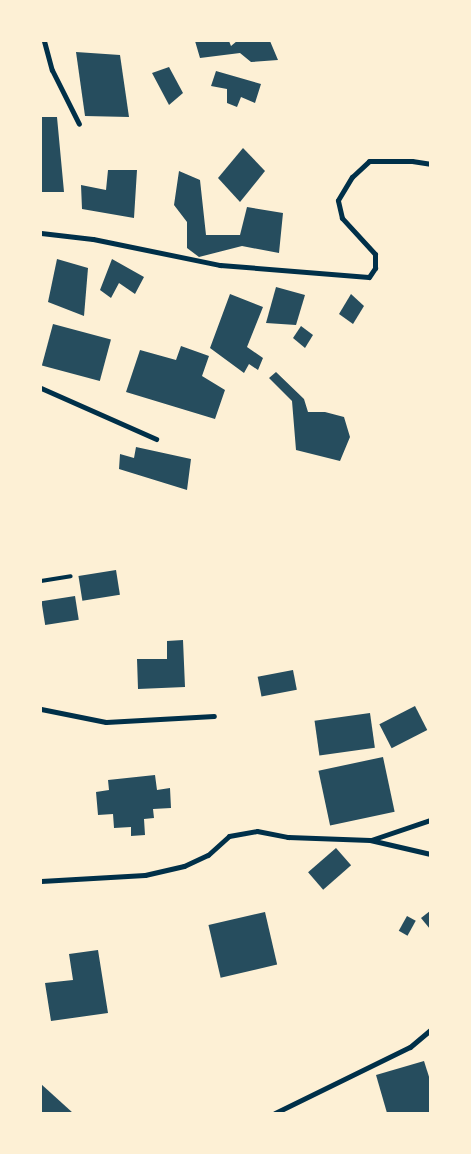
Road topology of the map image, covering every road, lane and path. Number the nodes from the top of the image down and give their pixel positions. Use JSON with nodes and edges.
{"nodes":[{"id":1,"x":44,"y":41,"type":"edge"},
{"id":2,"x":79,"y":124,"type":"dead end"},
{"id":3,"x":430,"y":164,"type":"edge"},
{"id":4,"x":41,"y":234,"type":"edge"},
{"id":5,"x":41,"y":388,"type":"edge"},
{"id":6,"x":156,"y":439,"type":"dead end"},
{"id":7,"x":71,"y":576,"type":"dead end"},
{"id":8,"x":41,"y":581,"type":"edge"},
{"id":9,"x":41,"y":709,"type":"edge"},
{"id":10,"x":214,"y":716,"type":"dead end"},
{"id":11,"x":430,"y":820,"type":"edge"},
{"id":12,"x":370,"y":840,"type":"junction"},
{"id":13,"x":430,"y":854,"type":"edge"},
{"id":14,"x":41,"y":881,"type":"edge"},
{"id":15,"x":430,"y":1030,"type":"edge"},
{"id":16,"x":275,"y":1113,"type":"edge"}],
"edges":[{"from":1,"to":2,"type":"street"},
{"from":3,"to":4,"type":"street"},
{"from":5,"to":6,"type":"street"},
{"from":7,"to":8,"type":"lane"},
{"from":9,"to":10,"type":"street"},
{"from":11,"to":12,"type":"street"},
{"from":12,"to":13,"type":"street"},
{"from":12,"to":14,"type":"street"},
{"from":15,"to":16,"type":"street"}]}
